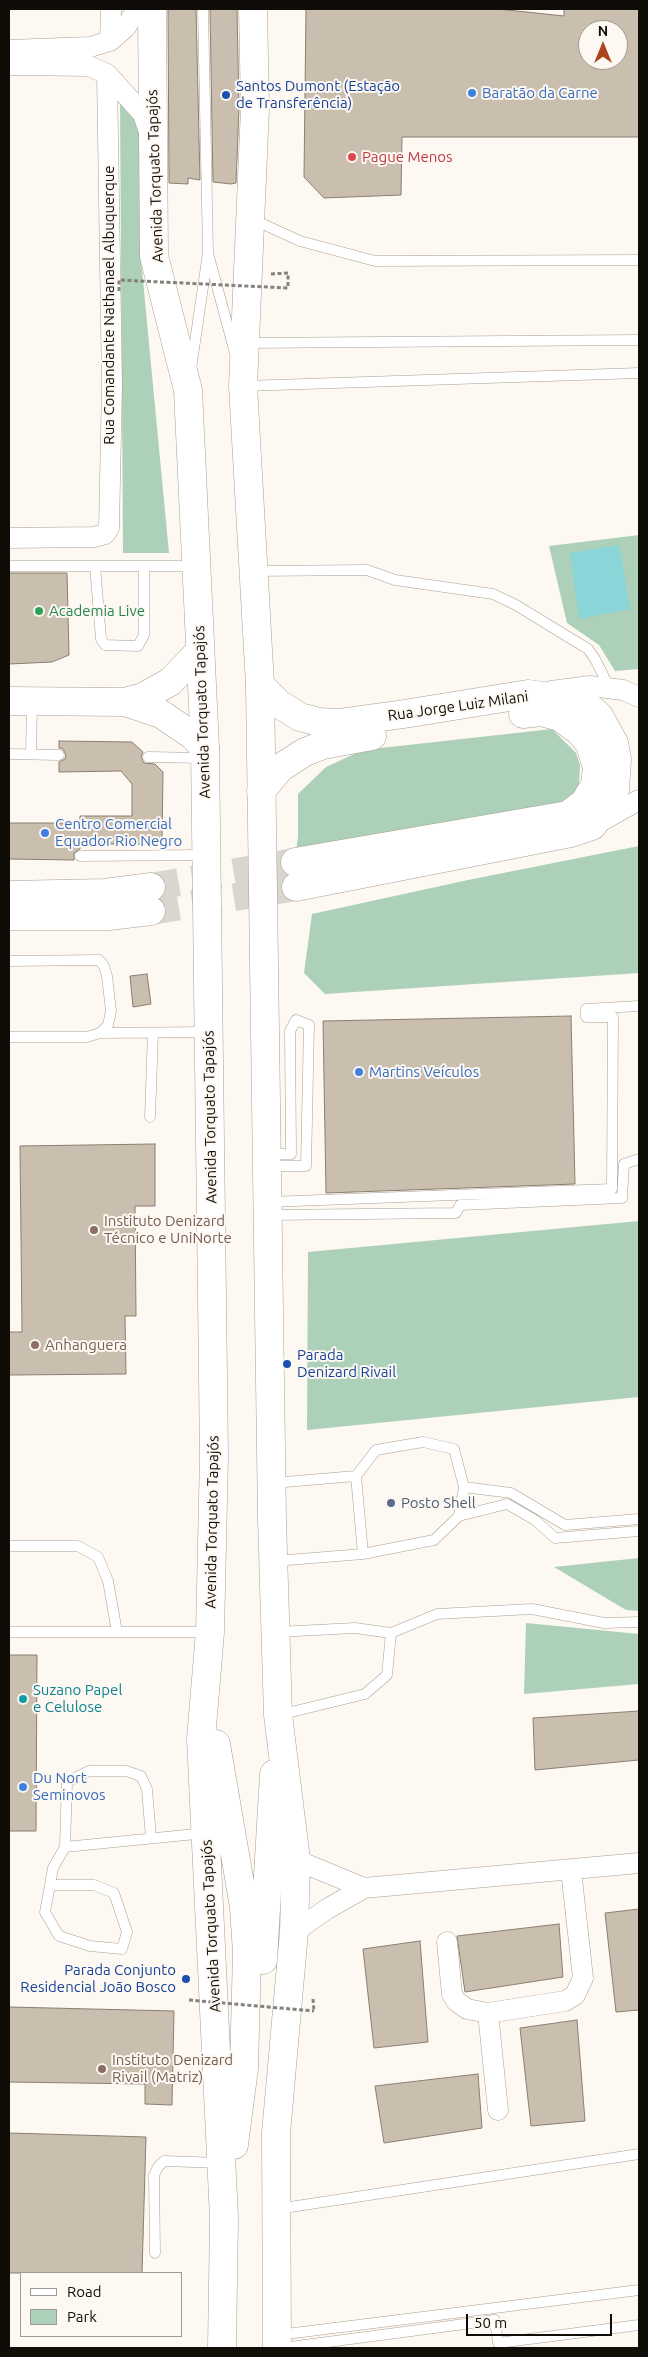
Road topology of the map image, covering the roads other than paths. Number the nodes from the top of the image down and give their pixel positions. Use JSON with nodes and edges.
{"nodes":[{"id":1,"x":111,"y":9,"type":"edge"},
{"id":2,"x":137,"y":9,"type":"edge"},
{"id":3,"x":152,"y":9,"type":"edge"},
{"id":4,"x":203,"y":9,"type":"edge"},
{"id":5,"x":253,"y":9,"type":"edge"},
{"id":6,"x":110,"y":41,"type":"junction"},
{"id":7,"x":9,"y":50,"type":"edge"},
{"id":8,"x":9,"y":65,"type":"edge"},
{"id":9,"x":107,"y":74,"type":"junction"},
{"id":10,"x":152,"y":142,"type":"junction"},
{"id":11,"x":251,"y":219,"type":"junction"},
{"id":12,"x":208,"y":253,"type":"junction"},
{"id":13,"x":639,"y":260,"type":"edge"},
{"id":14,"x":639,"y":340,"type":"edge"},
{"id":15,"x":244,"y":343,"type":"junction"},
{"id":16,"x":639,"y":373,"type":"edge"},
{"id":17,"x":243,"y":386,"type":"junction"},
{"id":18,"x":188,"y":390,"type":"junction"},
{"id":19,"x":9,"y":538,"type":"edge"},
{"id":20,"x":9,"y":566,"type":"edge"},
{"id":21,"x":95,"y":566,"type":"junction"},
{"id":22,"x":144,"y":566,"type":"junction"},
{"id":23,"x":196,"y":566,"type":"junction"},
{"id":24,"x":253,"y":571,"type":"junction"},
{"id":25,"x":199,"y":652,"type":"junction"},
{"id":26,"x":260,"y":685,"type":"junction"},
{"id":27,"x":609,"y":687,"type":"junction"},
{"id":28,"x":528,"y":694,"type":"junction"},
{"id":29,"x":639,"y":697,"type":"edge"},
{"id":30,"x":20,"y":701,"type":"edge"},
{"id":31,"x":125,"y":702,"type":"junction"},
{"id":32,"x":205,"y":753,"type":"junction"},
{"id":33,"x":9,"y":754,"type":"edge"},
{"id":34,"x":31,"y":754,"type":"junction"},
{"id":35,"x":59,"y":755,"type":"dead end"},
{"id":36,"x":148,"y":757,"type":"dead end"},
{"id":37,"x":260,"y":791,"type":"junction"},
{"id":38,"x":639,"y":800,"type":"edge"},
{"id":39,"x":592,"y":826,"type":"junction"},
{"id":40,"x":206,"y":855,"type":"junction"},
{"id":41,"x":80,"y":856,"type":"dead end"},
{"id":42,"x":9,"y":895,"type":"edge"},
{"id":43,"x":9,"y":916,"type":"edge"},
{"id":44,"x":9,"y":961,"type":"edge"},
{"id":45,"x":639,"y":1006,"type":"edge"},
{"id":46,"x":208,"y":1032,"type":"junction"},
{"id":47,"x":100,"y":1033,"type":"junction"},
{"id":48,"x":153,"y":1033,"type":"junction"},
{"id":49,"x":9,"y":1037,"type":"edge"},
{"id":50,"x":150,"y":1117,"type":"dead end"},
{"id":51,"x":639,"y":1159,"type":"edge"},
{"id":52,"x":266,"y":1160,"type":"junction"},
{"id":53,"x":268,"y":1209,"type":"junction"},
{"id":54,"x":356,"y":1476,"type":"junction"},
{"id":55,"x":272,"y":1483,"type":"junction"},
{"id":56,"x":464,"y":1487,"type":"junction"},
{"id":57,"x":459,"y":1516,"type":"junction"},
{"id":58,"x":639,"y":1519,"type":"edge"},
{"id":59,"x":639,"y":1531,"type":"edge"},
{"id":60,"x":9,"y":1546,"type":"edge"},
{"id":61,"x":362,"y":1554,"type":"junction"},
{"id":62,"x":274,"y":1561,"type":"junction"},
{"id":63,"x":639,"y":1622,"type":"edge"},
{"id":64,"x":9,"y":1632,"type":"edge"},
{"id":65,"x":117,"y":1632,"type":"junction"},
{"id":66,"x":210,"y":1632,"type":"junction"},
{"id":67,"x":276,"y":1632,"type":"junction"},
{"id":68,"x":391,"y":1633,"type":"junction"},
{"id":69,"x":207,"y":1688,"type":"junction"},
{"id":70,"x":278,"y":1715,"type":"junction"},
{"id":71,"x":206,"y":1833,"type":"junction"},
{"id":72,"x":151,"y":1838,"type":"junction"},
{"id":73,"x":65,"y":1847,"type":"junction"},
{"id":74,"x":296,"y":1860,"type":"junction"},
{"id":75,"x":639,"y":1863,"type":"edge"},
{"id":76,"x":570,"y":1870,"type":"junction"},
{"id":77,"x":50,"y":1885,"type":"junction"},
{"id":78,"x":364,"y":1888,"type":"junction"},
{"id":79,"x":294,"y":1932,"type":"junction"},
{"id":80,"x":447,"y":1942,"type":"dead end"},
{"id":81,"x":488,"y":2013,"type":"junction"},
{"id":82,"x":498,"y":2110,"type":"dead end"},
{"id":83,"x":276,"y":2133,"type":"junction"},
{"id":84,"x":639,"y":2154,"type":"edge"},
{"id":85,"x":222,"y":2163,"type":"junction"},
{"id":86,"x":277,"y":2209,"type":"junction"},
{"id":87,"x":224,"y":2218,"type":"junction"},
{"id":88,"x":154,"y":2252,"type":"dead end"},
{"id":89,"x":639,"y":2290,"type":"edge"},
{"id":90,"x":639,"y":2325,"type":"edge"},
{"id":91,"x":279,"y":2344,"type":"edge"},
{"id":92,"x":222,"y":2348,"type":"edge"}],
"edges":[{"from":1,"to":6,"type":"street"},
{"from":2,"to":6,"type":"street"},
{"from":3,"to":10,"type":"main road","name":"Avenida Torquato Tapajós"},
{"from":4,"to":12,"type":"lane"},
{"from":5,"to":11,"type":"main road"},
{"from":6,"to":7,"type":"street"},
{"from":8,"to":9,"type":"street"},
{"from":9,"to":10,"type":"street"},
{"from":9,"to":19,"type":"street","name":"Rua Comandante Nathanael Albuquerque"},
{"from":10,"to":18,"type":"main road","name":"Avenida Torquato Tapajós"},
{"from":11,"to":13,"type":"lane"},
{"from":11,"to":15,"type":"main road"},
{"from":12,"to":17,"type":"lane"},
{"from":12,"to":18,"type":"lane"},
{"from":14,"to":15,"type":"lane"},
{"from":15,"to":17,"type":"main road"},
{"from":16,"to":17,"type":"lane"},
{"from":17,"to":24,"type":"main road"},
{"from":18,"to":23,"type":"main road","name":"Avenida Torquato Tapajós"},
{"from":20,"to":21,"type":"lane"},
{"from":21,"to":22,"type":"lane"},
{"from":21,"to":22,"type":"lane"},
{"from":22,"to":23,"type":"lane"},
{"from":23,"to":25,"type":"main road","name":"Avenida Torquato Tapajós"},
{"from":24,"to":26,"type":"main road"},
{"from":24,"to":27,"type":"lane"},
{"from":25,"to":31,"type":"main road"},
{"from":25,"to":32,"type":"main road","name":"Avenida Torquato Tapajós"},
{"from":26,"to":28,"type":"main road","name":"Rua Jorge Luiz Milani"},
{"from":26,"to":37,"type":"main road"},
{"from":27,"to":28,"type":"street"},
{"from":27,"to":29,"type":"street"},
{"from":28,"to":39,"type":"main road","name":"Rua Jorge Luiz Milani"},
{"from":30,"to":31,"type":"main road"},
{"from":30,"to":34,"type":"lane"},
{"from":31,"to":32,"type":"main road"},
{"from":32,"to":36,"type":"lane"},
{"from":32,"to":40,"type":"main road","name":"Avenida Torquato Tapajós"},
{"from":33,"to":34,"type":"lane"},
{"from":34,"to":35,"type":"lane"},
{"from":37,"to":39,"type":"main road","name":"Rua Jorge Luiz Milani"},
{"from":37,"to":52,"type":"main road"},
{"from":38,"to":39,"type":"street"},
{"from":40,"to":41,"type":"lane"},
{"from":40,"to":46,"type":"main road","name":"Avenida Torquato Tapajós"},
{"from":42,"to":43,"type":"main road"},
{"from":44,"to":47,"type":"lane"},
{"from":45,"to":53,"type":"lane"},
{"from":46,"to":48,"type":"lane"},
{"from":46,"to":66,"type":"main road","name":"Avenida Torquato Tapajós"},
{"from":47,"to":48,"type":"lane"},
{"from":47,"to":49,"type":"lane"},
{"from":48,"to":50,"type":"lane"},
{"from":51,"to":53,"type":"lane"},
{"from":52,"to":52,"type":"lane"},
{"from":52,"to":53,"type":"main road"},
{"from":53,"to":55,"type":"main road"},
{"from":54,"to":55,"type":"lane"},
{"from":54,"to":56,"type":"lane"},
{"from":54,"to":61,"type":"lane"},
{"from":55,"to":62,"type":"main road"},
{"from":56,"to":57,"type":"lane"},
{"from":56,"to":58,"type":"lane"},
{"from":57,"to":59,"type":"lane"},
{"from":57,"to":61,"type":"lane"},
{"from":60,"to":65,"type":"lane"},
{"from":61,"to":62,"type":"lane"},
{"from":62,"to":67,"type":"main road"},
{"from":63,"to":68,"type":"lane"},
{"from":64,"to":65,"type":"lane"},
{"from":65,"to":66,"type":"lane"},
{"from":66,"to":69,"type":"main road","name":"Avenida Torquato Tapajós"},
{"from":67,"to":68,"type":"lane"},
{"from":67,"to":70,"type":"main road"},
{"from":68,"to":70,"type":"lane"},
{"from":69,"to":71,"type":"main road","name":"Avenida Torquato Tapajós"},
{"from":69,"to":87,"type":"main road"},
{"from":70,"to":74,"type":"main road"},
{"from":70,"to":83,"type":"main road"},
{"from":71,"to":72,"type":"lane"},
{"from":71,"to":85,"type":"main road","name":"Avenida Torquato Tapajós"},
{"from":72,"to":73,"type":"lane"},
{"from":72,"to":73,"type":"lane"},
{"from":73,"to":77,"type":"lane"},
{"from":74,"to":78,"type":"street"},
{"from":74,"to":79,"type":"main road"},
{"from":75,"to":76,"type":"street"},
{"from":76,"to":78,"type":"street"},
{"from":76,"to":81,"type":"street"},
{"from":77,"to":77,"type":"lane"},
{"from":78,"to":79,"type":"street"},
{"from":79,"to":83,"type":"main road"},
{"from":80,"to":81,"type":"street"},
{"from":81,"to":82,"type":"street"},
{"from":83,"to":86,"type":"main road"},
{"from":84,"to":86,"type":"lane"},
{"from":85,"to":87,"type":"main road","name":"Avenida Torquato Tapajós"},
{"from":85,"to":88,"type":"lane"},
{"from":86,"to":91,"type":"main road"},
{"from":87,"to":92,"type":"main road","name":"Avenida Torquato Tapajós"},
{"from":89,"to":91,"type":"lane"},
{"from":90,"to":91,"type":"lane"}]}
